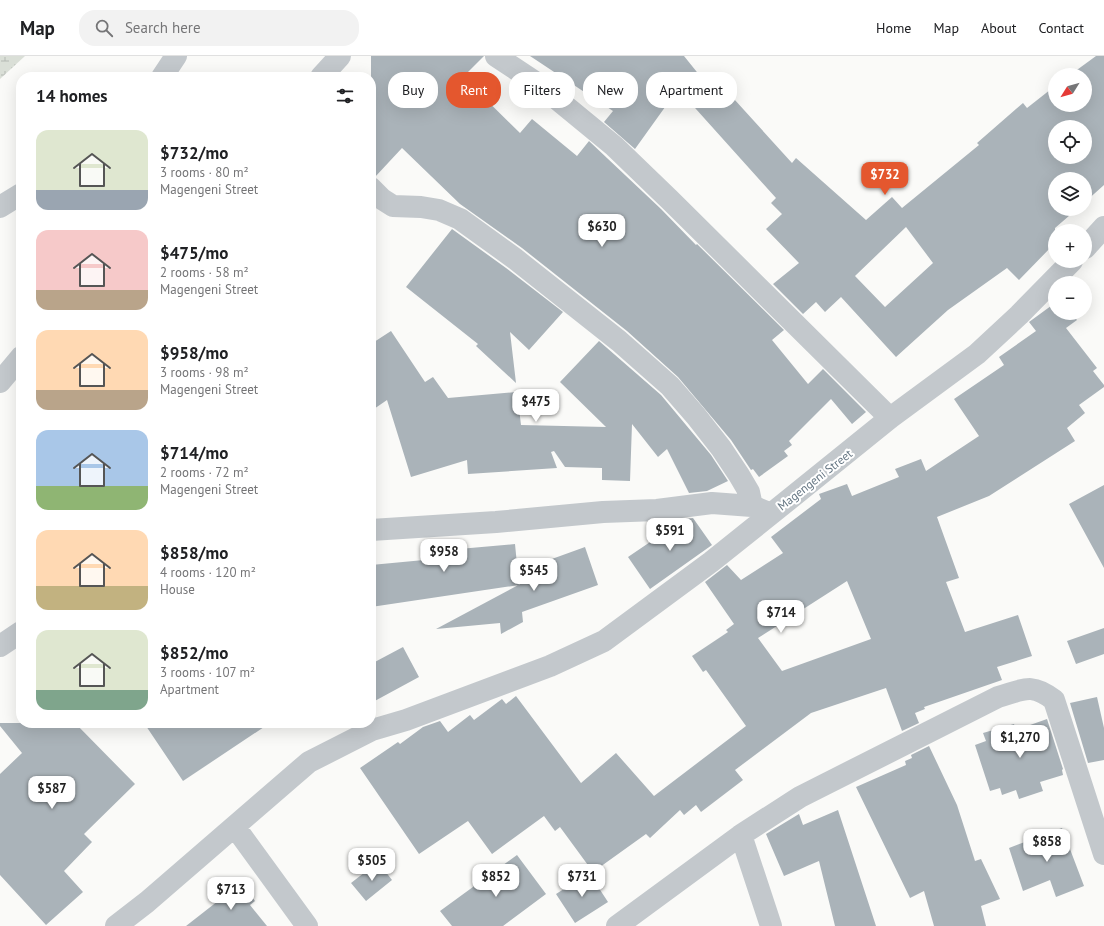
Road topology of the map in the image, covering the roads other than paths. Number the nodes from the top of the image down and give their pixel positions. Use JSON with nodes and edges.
{"nodes":[{"id":1,"x":176,"y":56,"type":"edge"},
{"id":2,"x":340,"y":56,"type":"edge"},
{"id":3,"x":496,"y":56,"type":"edge"},
{"id":4,"x":165,"y":72,"type":"edge"},
{"id":5,"x":326,"y":72,"type":"edge"},
{"id":6,"x":376,"y":193,"type":"edge"},
{"id":7,"x":16,"y":197,"type":"edge"},
{"id":8,"x":0,"y":207,"type":"edge"},
{"id":9,"x":1104,"y":226,"type":"edge"},
{"id":10,"x":1092,"y":240,"type":"edge"},
{"id":11,"x":1065,"y":268,"type":"edge"},
{"id":12,"x":16,"y":363,"type":"edge"},
{"id":13,"x":0,"y":382,"type":"edge"},
{"id":14,"x":890,"y":418,"type":"junction"},
{"id":15,"x":762,"y":510,"type":"junction"},
{"id":16,"x":376,"y":530,"type":"edge"},
{"id":17,"x":0,"y":627,"type":"edge"},
{"id":18,"x":16,"y":630,"type":"edge"},
{"id":19,"x":16,"y":635,"type":"edge"},
{"id":20,"x":0,"y":646,"type":"edge"},
{"id":21,"x":235,"y":827,"type":"junction"},
{"id":22,"x":741,"y":835,"type":"junction"},
{"id":23,"x":1104,"y":854,"type":"edge"},
{"id":24,"x":116,"y":926,"type":"edge"},
{"id":25,"x":307,"y":926,"type":"edge"},
{"id":26,"x":617,"y":926,"type":"edge"},
{"id":27,"x":771,"y":926,"type":"edge"}],
"edges":[{"from":1,"to":4,"type":"street"},
{"from":2,"to":5,"type":"street"},
{"from":3,"to":14,"type":"street"},
{"from":6,"to":15,"type":"street"},
{"from":7,"to":8,"type":"street"},
{"from":9,"to":10,"type":"street"},
{"from":11,"to":14,"type":"street","name":"Magengeni Street"},
{"from":12,"to":13,"type":"street"},
{"from":14,"to":15,"type":"street","name":"Magengeni Street"},
{"from":15,"to":16,"type":"street"},
{"from":15,"to":21,"type":"street","name":"Magengeni Street"},
{"from":17,"to":18,"type":"street"},
{"from":19,"to":20,"type":"street"},
{"from":21,"to":24,"type":"street","name":"Magengeni Street"},
{"from":21,"to":25,"type":"street"},
{"from":22,"to":23,"type":"street"},
{"from":22,"to":26,"type":"street"},
{"from":22,"to":27,"type":"street"}]}
